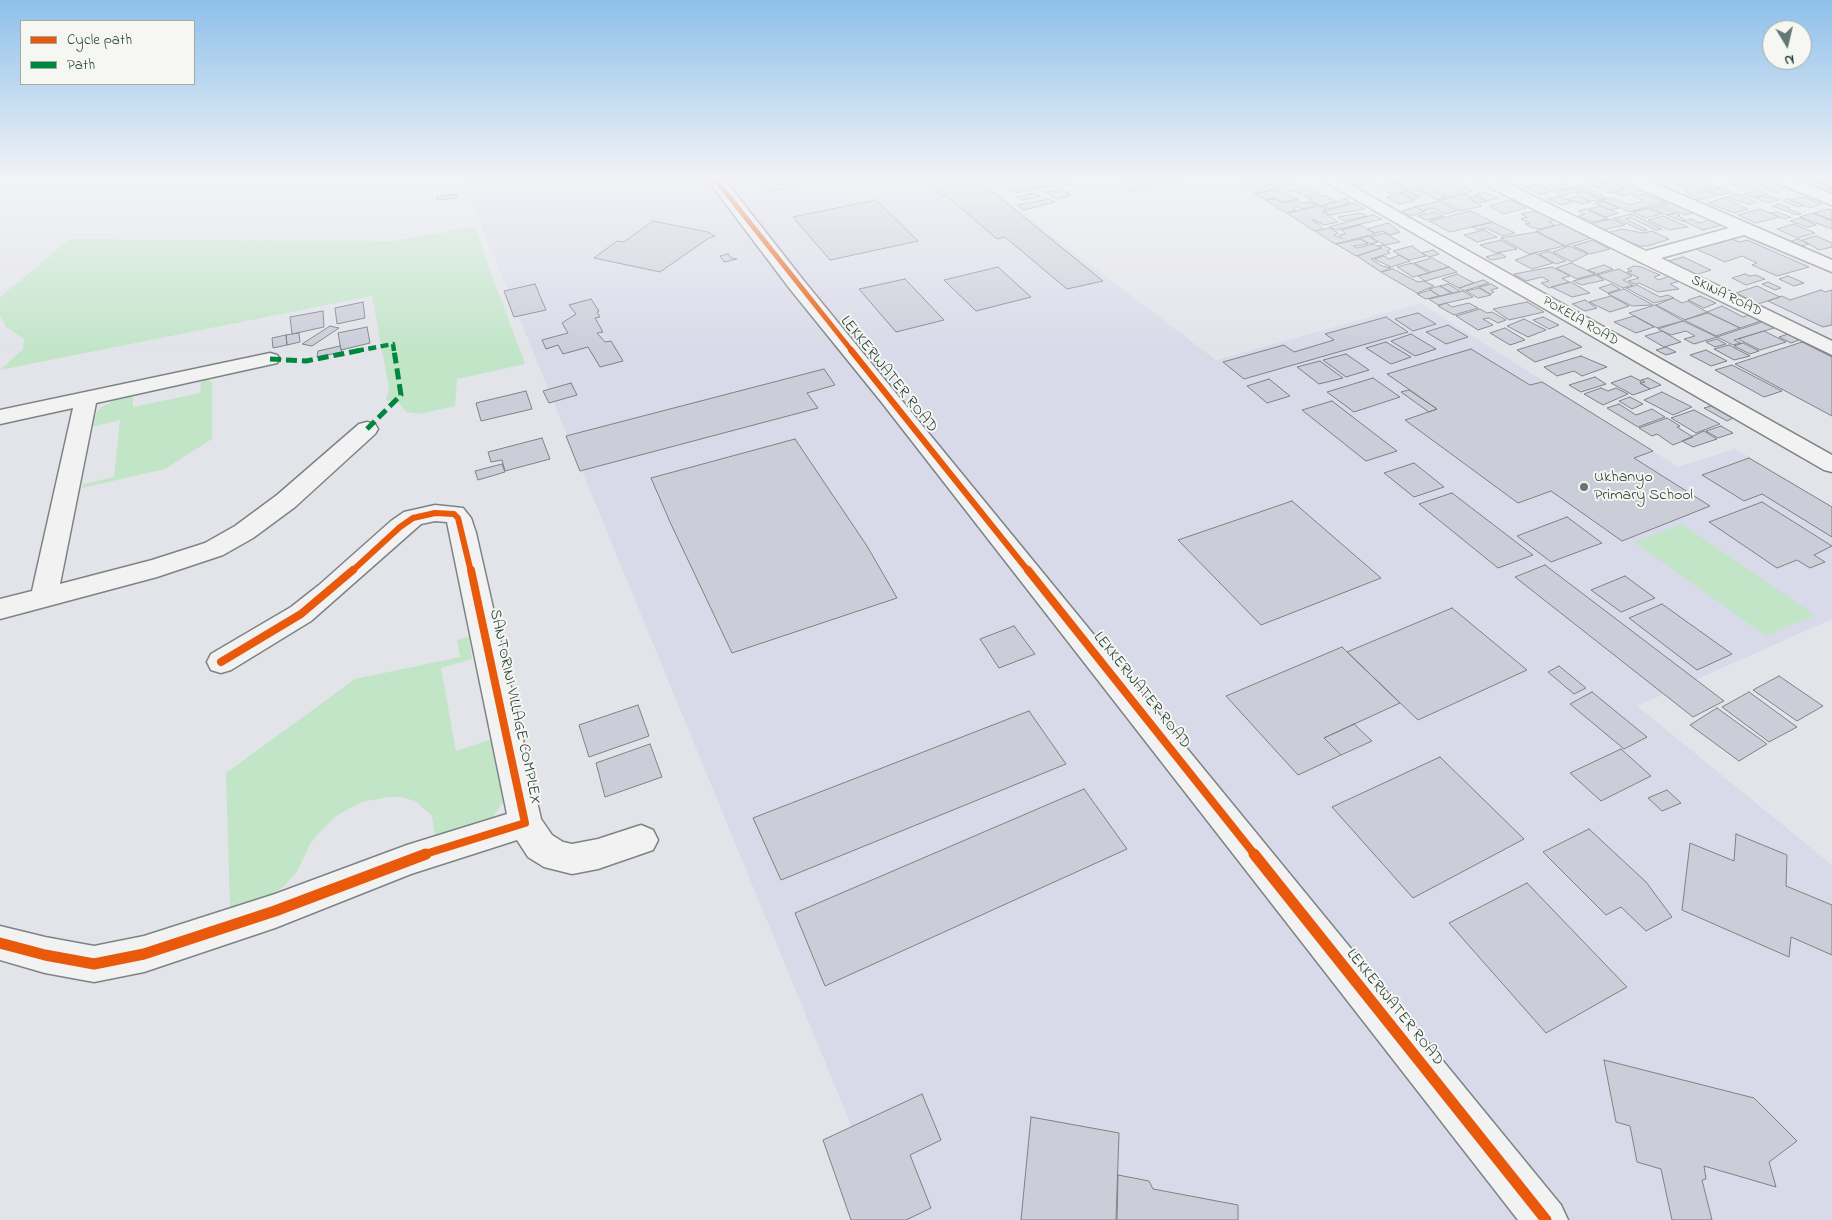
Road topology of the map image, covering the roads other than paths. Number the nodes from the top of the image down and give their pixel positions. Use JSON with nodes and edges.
{"nodes":[{"id":1,"x":759,"y":236,"type":"edge"},
{"id":2,"x":1428,"y":236,"type":"edge"},
{"id":3,"x":1601,"y":236,"type":"edge"},
{"id":4,"x":1720,"y":236,"type":"edge"},
{"id":5,"x":1761,"y":236,"type":"edge"},
{"id":6,"x":1644,"y":257,"type":"junction"},
{"id":7,"x":1832,"y":267,"type":"edge"},
{"id":8,"x":1832,"y":348,"type":"edge"},
{"id":9,"x":270,"y":359,"type":"dead end"},
{"id":10,"x":86,"y":399,"type":"junction"},
{"id":11,"x":0,"y":417,"type":"edge"},
{"id":12,"x":367,"y":429,"type":"dead end"},
{"id":13,"x":1832,"y":465,"type":"edge"},
{"id":14,"x":44,"y":598,"type":"junction"},
{"id":15,"x":0,"y":609,"type":"edge"},
{"id":16,"x":221,"y":662,"type":"dead end"},
{"id":17,"x":525,"y":823,"type":"junction"},
{"id":18,"x":641,"y":840,"type":"dead end"},
{"id":19,"x":0,"y":943,"type":"edge"},
{"id":20,"x":1546,"y":1220,"type":"edge"}],
"edges":[{"from":1,"to":20,"type":"street","name":"LEKKERWATER ROAD"},
{"from":2,"to":13,"type":"street","name":"POKELA ROAD"},
{"from":3,"to":6,"type":"street","name":"SKINA ROAD"},
{"from":4,"to":6,"type":"street"},
{"from":5,"to":7,"type":"street"},
{"from":6,"to":8,"type":"street","name":"SKINA ROAD"},
{"from":9,"to":10,"type":"street"},
{"from":10,"to":11,"type":"street"},
{"from":10,"to":14,"type":"street"},
{"from":12,"to":14,"type":"street"},
{"from":14,"to":15,"type":"street"},
{"from":16,"to":17,"type":"street","name":"SANTORINI VILLAGE COMPLEX"},
{"from":17,"to":18,"type":"street","name":"SANTORINI VILLAGE COMPLEX"},
{"from":17,"to":19,"type":"street","name":"SANTORINI VILLAGE COMPLEX"}]}
